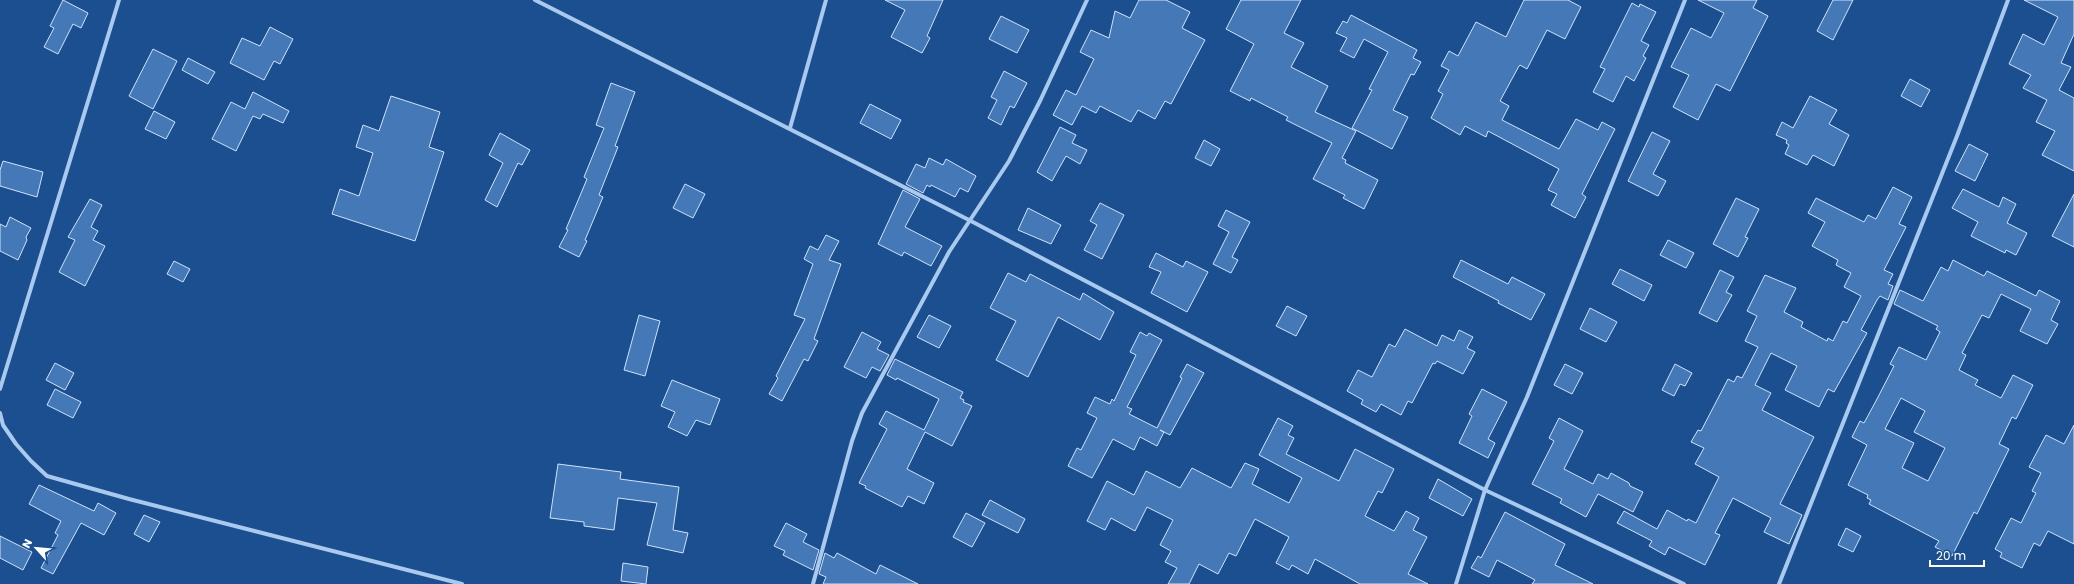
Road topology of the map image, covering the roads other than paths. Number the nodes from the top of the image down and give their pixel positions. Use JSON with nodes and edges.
{"nodes":[{"id":1,"x":120,"y":0,"type":"edge"},
{"id":2,"x":536,"y":0,"type":"edge"},
{"id":3,"x":826,"y":0,"type":"edge"},
{"id":4,"x":1087,"y":0,"type":"edge"},
{"id":5,"x":1685,"y":0,"type":"edge"},
{"id":6,"x":2008,"y":0,"type":"edge"},
{"id":7,"x":790,"y":128,"type":"junction"},
{"id":8,"x":969,"y":220,"type":"junction"},
{"id":9,"x":0,"y":389,"type":"edge"},
{"id":10,"x":0,"y":413,"type":"edge"},
{"id":11,"x":1485,"y":490,"type":"junction"},
{"id":12,"x":462,"y":584,"type":"edge"},
{"id":13,"x":813,"y":584,"type":"edge"},
{"id":14,"x":1456,"y":584,"type":"edge"},
{"id":15,"x":1684,"y":584,"type":"edge"},
{"id":16,"x":1779,"y":584,"type":"edge"}],
"edges":[{"from":1,"to":9,"type":"street"},
{"from":2,"to":7,"type":"street"},
{"from":3,"to":7,"type":"street"},
{"from":4,"to":8,"type":"street"},
{"from":5,"to":11,"type":"street"},
{"from":6,"to":16,"type":"street"},
{"from":7,"to":8,"type":"street"},
{"from":8,"to":11,"type":"street"},
{"from":8,"to":13,"type":"street"},
{"from":10,"to":12,"type":"street"},
{"from":11,"to":14,"type":"street"},
{"from":11,"to":15,"type":"street"}]}
